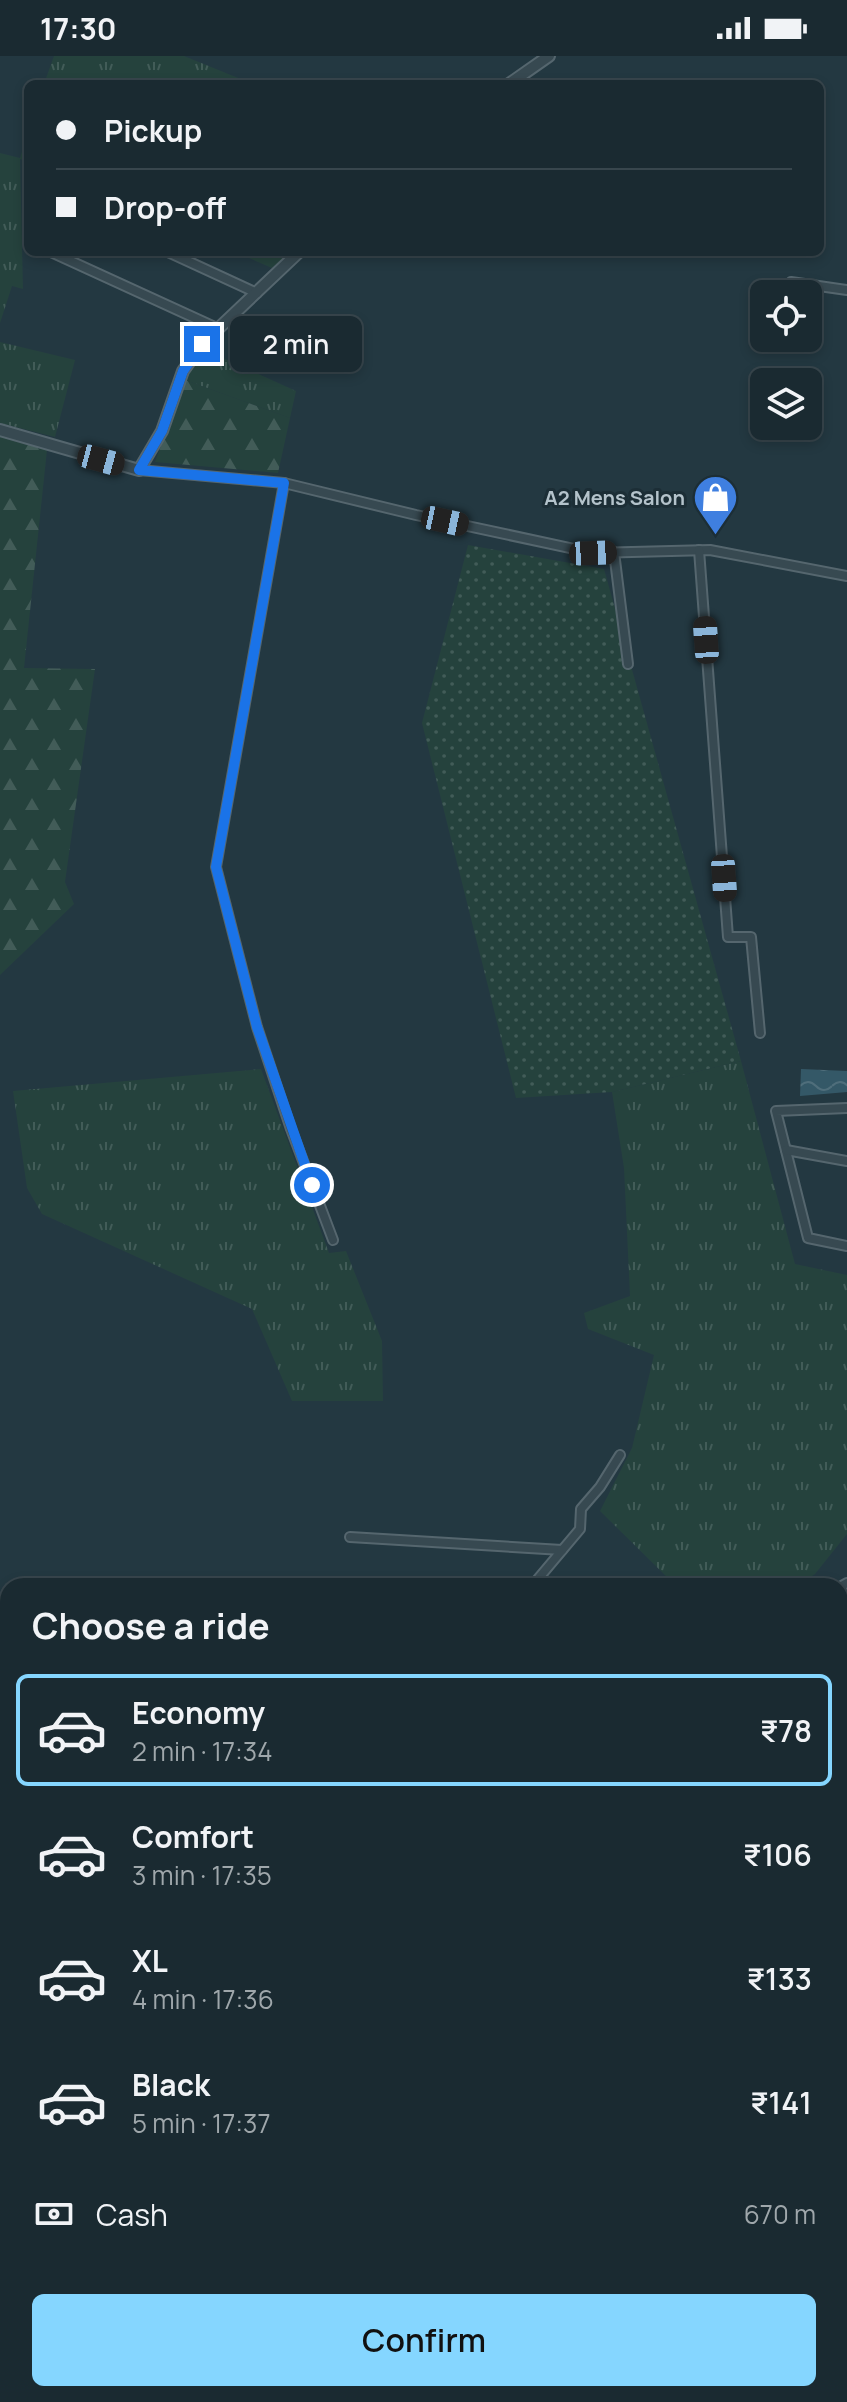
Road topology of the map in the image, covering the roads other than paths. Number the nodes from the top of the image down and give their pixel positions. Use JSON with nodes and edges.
{"nodes":[{"id":1,"x":549,"y":56,"type":"edge"},
{"id":2,"x":515,"y":80,"type":"edge"},
{"id":3,"x":60,"y":256,"type":"edge"},
{"id":4,"x":177,"y":256,"type":"edge"},
{"id":5,"x":295,"y":256,"type":"edge"},
{"id":6,"x":822,"y":286,"type":"edge"},
{"id":7,"x":847,"y":290,"type":"edge"},
{"id":8,"x":257,"y":293,"type":"junction"},
{"id":9,"x":219,"y":329,"type":"junction"},
{"id":10,"x":0,"y":430,"type":"edge"},
{"id":11,"x":139,"y":470,"type":"junction"},
{"id":12,"x":284,"y":483,"type":"junction"},
{"id":13,"x":699,"y":550,"type":"junction"},
{"id":14,"x":614,"y":552,"type":"junction"},
{"id":15,"x":847,"y":576,"type":"edge"},
{"id":16,"x":628,"y":664,"type":"dead end"},
{"id":17,"x":760,"y":1033,"type":"dead end"},
{"id":18,"x":847,"y":1108,"type":"edge"},
{"id":19,"x":786,"y":1150,"type":"junction"},
{"id":20,"x":847,"y":1161,"type":"edge"},
{"id":21,"x":333,"y":1240,"type":"dead end"},
{"id":22,"x":847,"y":1246,"type":"edge"},
{"id":23,"x":620,"y":1455,"type":"dead end"},
{"id":24,"x":350,"y":1537,"type":"dead end"},
{"id":25,"x":562,"y":1550,"type":"junction"},
{"id":26,"x":539,"y":1578,"type":"edge"}],
"edges":[{"from":1,"to":2,"type":"street"},
{"from":3,"to":9,"type":"street"},
{"from":4,"to":8,"type":"street"},
{"from":5,"to":8,"type":"street"},
{"from":6,"to":7,"type":"street"},
{"from":8,"to":9,"type":"street"},
{"from":9,"to":11,"type":"street"},
{"from":10,"to":11,"type":"street"},
{"from":11,"to":12,"type":"street"},
{"from":12,"to":14,"type":"street"},
{"from":12,"to":21,"type":"street"},
{"from":13,"to":14,"type":"street"},
{"from":13,"to":15,"type":"street"},
{"from":13,"to":17,"type":"street"},
{"from":14,"to":16,"type":"street"},
{"from":18,"to":19,"type":"street"},
{"from":19,"to":20,"type":"street"},
{"from":19,"to":22,"type":"street"},
{"from":23,"to":25,"type":"street"},
{"from":24,"to":25,"type":"street"},
{"from":25,"to":26,"type":"street"}]}
